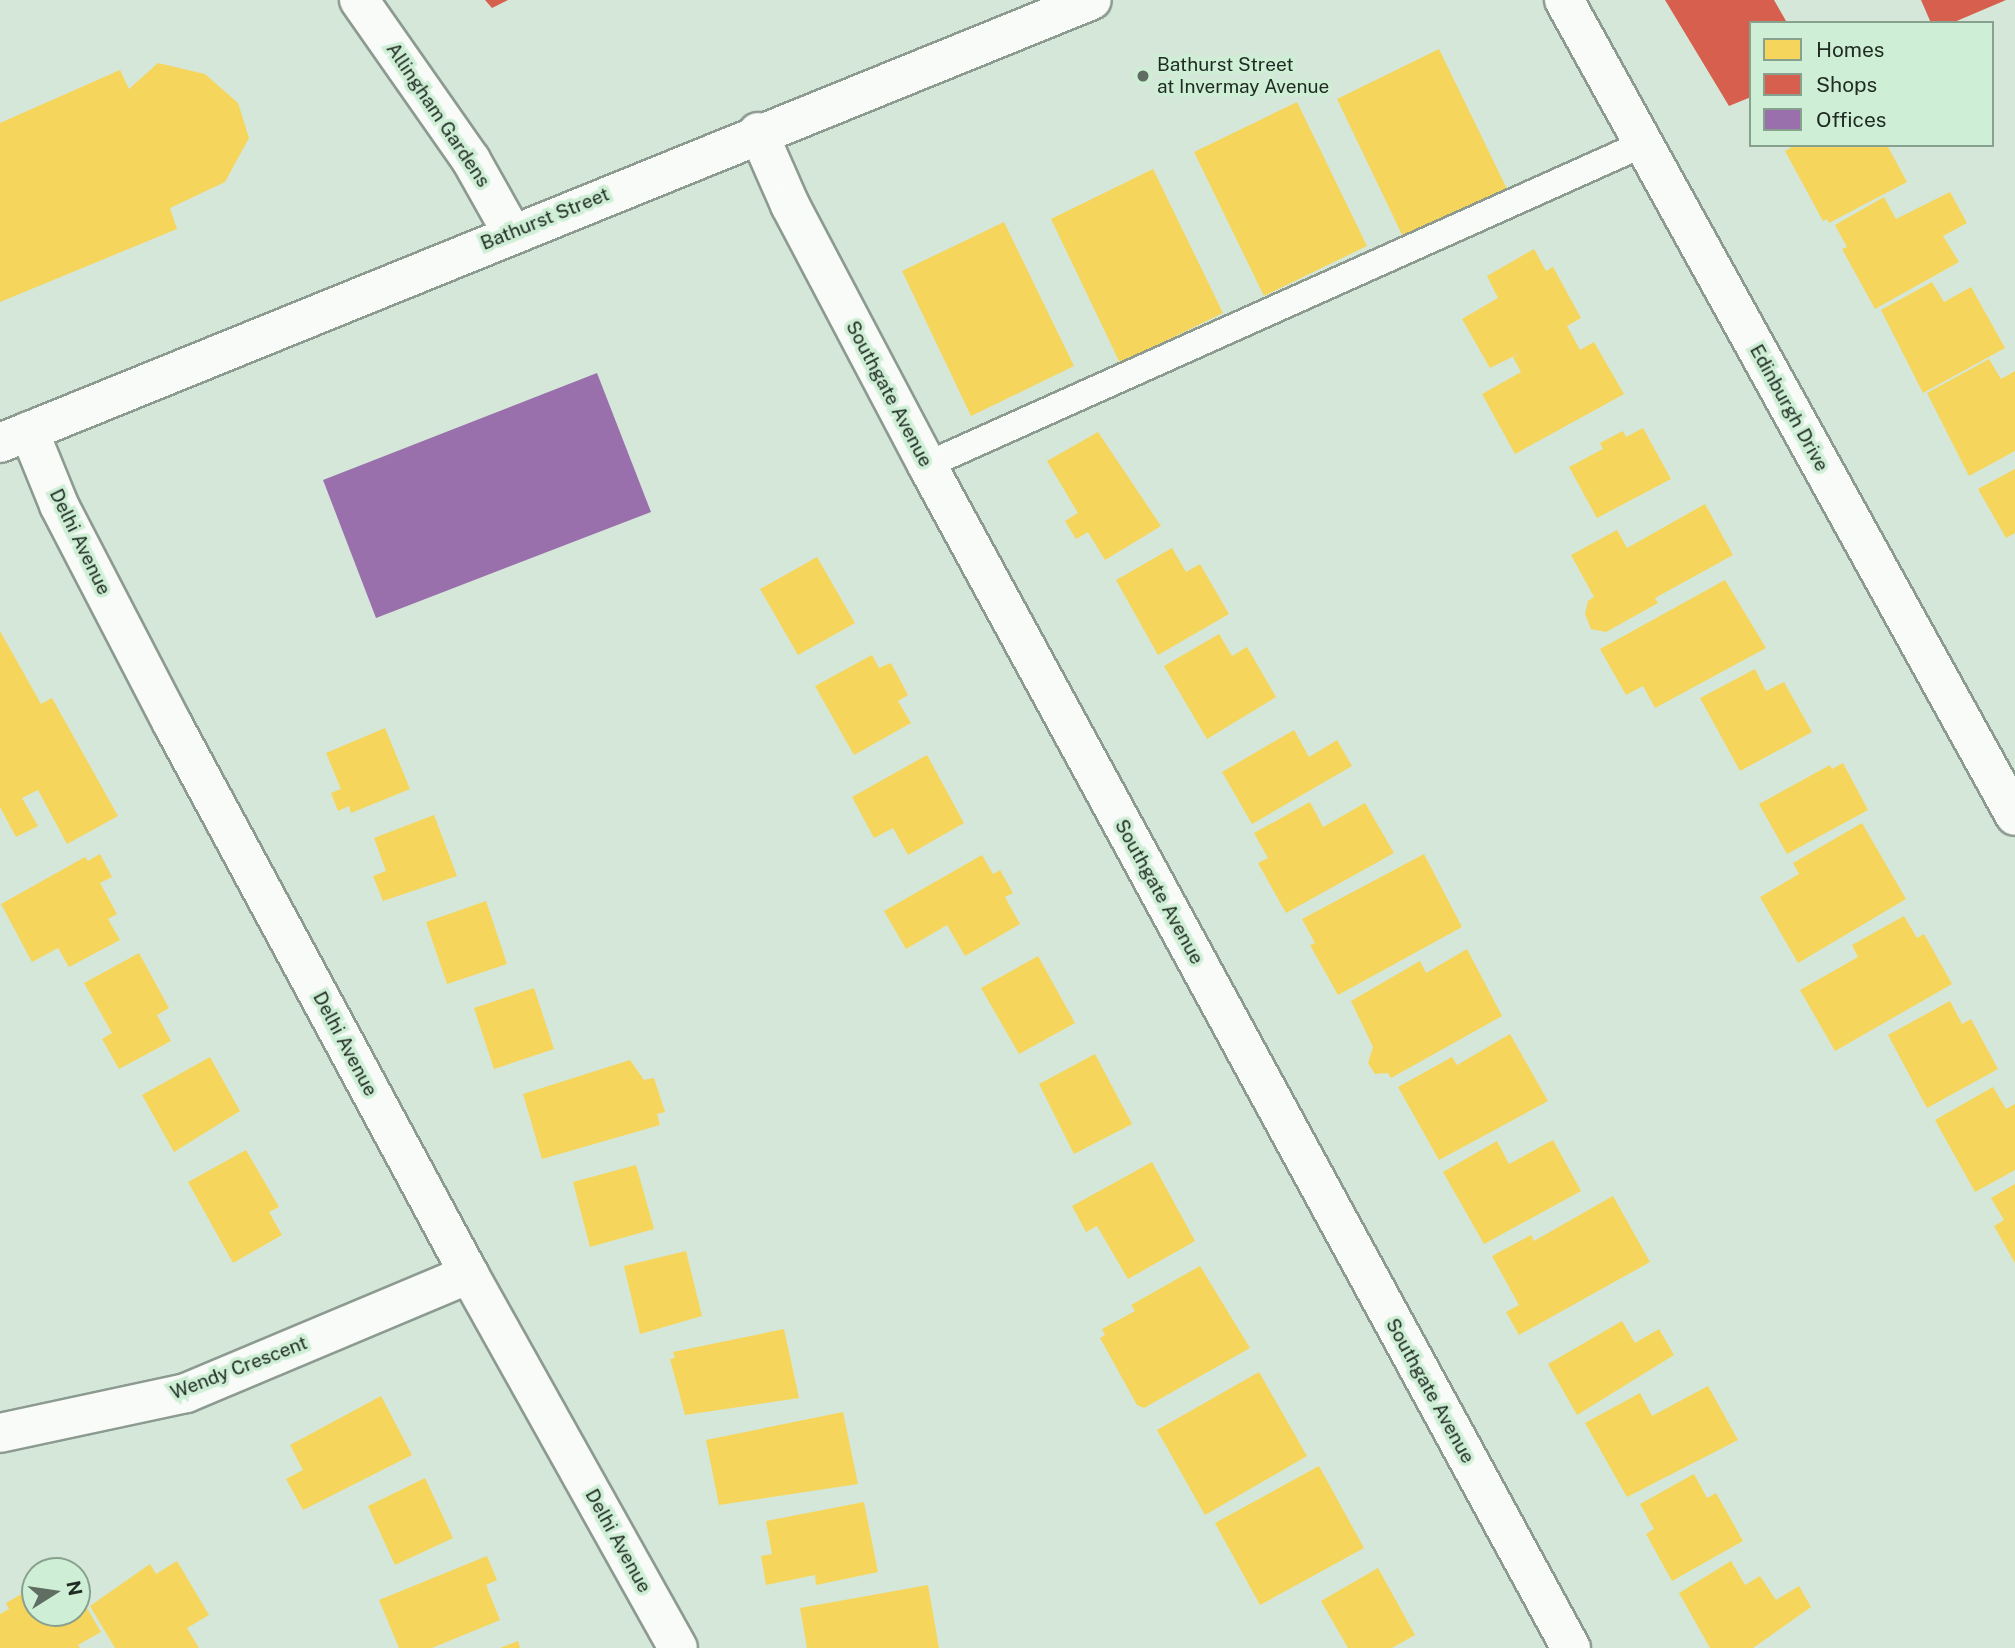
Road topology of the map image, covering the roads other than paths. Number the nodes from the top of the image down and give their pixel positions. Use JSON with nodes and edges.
{"nodes":[{"id":1,"x":359,"y":0,"type":"edge"},
{"id":2,"x":1092,"y":0,"type":"edge"},
{"id":3,"x":1564,"y":0,"type":"edge"},
{"id":4,"x":758,"y":132,"type":"junction"},
{"id":5,"x":1643,"y":144,"type":"junction"},
{"id":6,"x":512,"y":233,"type":"junction"},
{"id":7,"x":14,"y":437,"type":"edge"},
{"id":8,"x":927,"y":465,"type":"junction"},
{"id":9,"x":2015,"y":816,"type":"edge"},
{"id":10,"x":469,"y":1274,"type":"junction"},
{"id":11,"x":0,"y":1433,"type":"edge"},
{"id":12,"x":678,"y":1648,"type":"edge"},
{"id":13,"x":1571,"y":1648,"type":"edge"}],
"edges":[{"from":1,"to":6,"type":"street","name":"Allingham Gardens"},
{"from":2,"to":4,"type":"street","name":"Bathurst Street"},
{"from":3,"to":5,"type":"street","name":"Edinburgh Drive"},
{"from":4,"to":6,"type":"street","name":"Bathurst Street"},
{"from":4,"to":8,"type":"street","name":"Southgate Avenue"},
{"from":5,"to":8,"type":"lane"},
{"from":5,"to":9,"type":"street","name":"Edinburgh Drive"},
{"from":6,"to":7,"type":"street","name":"Bathurst Street"},
{"from":7,"to":10,"type":"street","name":"Delhi Avenue"},
{"from":8,"to":13,"type":"street","name":"Southgate Avenue"},
{"from":10,"to":11,"type":"street","name":"Wendy Crescent"},
{"from":10,"to":12,"type":"street","name":"Delhi Avenue"}]}
